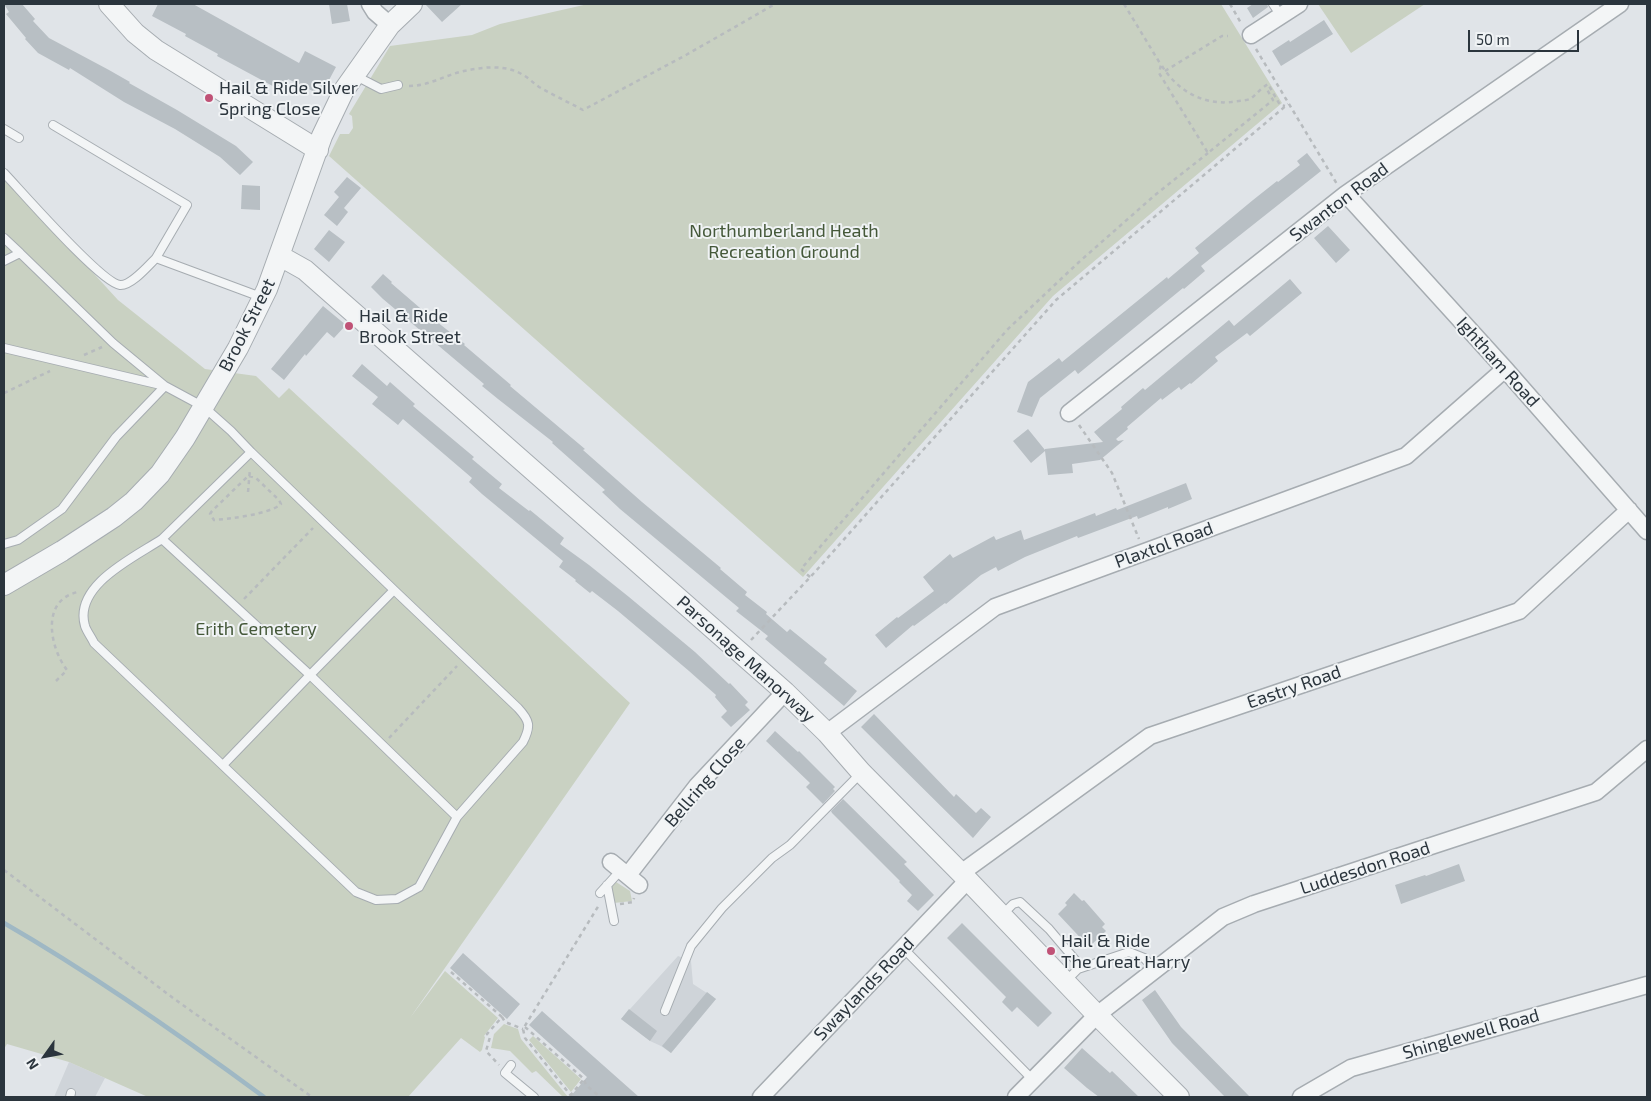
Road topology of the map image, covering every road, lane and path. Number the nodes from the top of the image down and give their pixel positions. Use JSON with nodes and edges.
{"nodes":[{"id":1,"x":109,"y":4,"type":"edge"},
{"id":2,"x":370,"y":4,"type":"edge"},
{"id":3,"x":412,"y":4,"type":"edge"},
{"id":4,"x":775,"y":4,"type":"edge"},
{"id":5,"x":1124,"y":4,"type":"edge"},
{"id":6,"x":1230,"y":4,"type":"edge"},
{"id":7,"x":1299,"y":4,"type":"edge"},
{"id":8,"x":1620,"y":4,"type":"edge"},
{"id":9,"x":1277,"y":10,"type":"edge"},
{"id":10,"x":390,"y":25,"type":"junction"},
{"id":11,"x":1228,"y":36,"type":"dead end"},
{"id":12,"x":1250,"y":36,"type":"junction"},
{"id":13,"x":1161,"y":65,"type":"junction"},
{"id":14,"x":1165,"y":71,"type":"junction"},
{"id":15,"x":354,"y":74,"type":"junction"},
{"id":16,"x":398,"y":85,"type":"joint"},
{"id":17,"x":1265,"y":86,"type":"junction"},
{"id":18,"x":1287,"y":105,"type":"junction"},
{"id":19,"x":53,"y":126,"type":"dead end"},
{"id":20,"x":4,"y":129,"type":"edge"},
{"id":21,"x":19,"y":138,"type":"dead end"},
{"id":22,"x":318,"y":150,"type":"junction"},
{"id":23,"x":1208,"y":153,"type":"junction"},
{"id":24,"x":4,"y":174,"type":"edge"},
{"id":25,"x":1346,"y":194,"type":"junction"},
{"id":26,"x":4,"y":238,"type":"edge"},
{"id":27,"x":20,"y":253,"type":"junction"},
{"id":28,"x":280,"y":256,"type":"junction"},
{"id":29,"x":156,"y":258,"type":"junction"},
{"id":30,"x":4,"y":262,"type":"edge"},
{"id":31,"x":263,"y":298,"type":"junction"},
{"id":32,"x":113,"y":343,"type":"junction"},
{"id":33,"x":4,"y":348,"type":"edge"},
{"id":34,"x":67,"y":362,"type":"junction"},
{"id":35,"x":1505,"y":369,"type":"junction"},
{"id":36,"x":165,"y":386,"type":"junction"},
{"id":37,"x":4,"y":393,"type":"edge"},
{"id":38,"x":204,"y":407,"type":"junction"},
{"id":39,"x":1069,"y":413,"type":"joint"},
{"id":40,"x":251,"y":452,"type":"junction"},
{"id":41,"x":250,"y":476,"type":"junction"},
{"id":42,"x":248,"y":492,"type":"dead end"},
{"id":43,"x":1629,"y":510,"type":"junction"},
{"id":44,"x":321,"y":520,"type":"junction"},
{"id":45,"x":1647,"y":531,"type":"edge"},
{"id":46,"x":162,"y":539,"type":"junction"},
{"id":47,"x":4,"y":544,"type":"edge"},
{"id":48,"x":1144,"y":552,"type":"junction"},
{"id":49,"x":810,"y":577,"type":"junction"},
{"id":50,"x":4,"y":585,"type":"edge"},
{"id":51,"x":91,"y":590,"type":"junction"},
{"id":52,"x":394,"y":590,"type":"junction"},
{"id":53,"x":236,"y":607,"type":"junction"},
{"id":54,"x":740,"y":652,"type":"junction"},
{"id":55,"x":465,"y":657,"type":"junction"},
{"id":56,"x":310,"y":675,"type":"junction"},
{"id":57,"x":56,"y":681,"type":"dead end"},
{"id":58,"x":785,"y":692,"type":"junction"},
{"id":59,"x":827,"y":733,"type":"junction"},
{"id":60,"x":383,"y":745,"type":"junction"},
{"id":61,"x":1647,"y":749,"type":"edge"},
{"id":62,"x":223,"y":765,"type":"junction"},
{"id":63,"x":861,"y":772,"type":"junction"},
{"id":64,"x":457,"y":817,"type":"junction"},
{"id":65,"x":4,"y":870,"type":"edge"},
{"id":66,"x":625,"y":873,"type":"junction"},
{"id":67,"x":965,"y":877,"type":"junction"},
{"id":68,"x":607,"y":885,"type":"junction"},
{"id":69,"x":600,"y":893,"type":"joint"},
{"id":70,"x":611,"y":906,"type":"junction"},
{"id":71,"x":599,"y":908,"type":"junction"},
{"id":72,"x":614,"y":921,"type":"dead end"},
{"id":73,"x":902,"y":948,"type":"junction"},
{"id":74,"x":1156,"y":971,"type":"junction"},
{"id":75,"x":451,"y":972,"type":"dead end"},
{"id":76,"x":1071,"y":976,"type":"junction"},
{"id":77,"x":1647,"y":985,"type":"edge"},
{"id":78,"x":665,"y":1011,"type":"dead end"},
{"id":79,"x":1096,"y":1015,"type":"junction"},
{"id":80,"x":502,"y":1017,"type":"junction"},
{"id":81,"x":523,"y":1028,"type":"junction"},
{"id":82,"x":511,"y":1065,"type":"dead end"},
{"id":83,"x":505,"y":1073,"type":"junction"},
{"id":84,"x":584,"y":1080,"type":"junction"},
{"id":85,"x":1033,"y":1080,"type":"junction"},
{"id":86,"x":571,"y":1096,"type":"edge"},
{"id":87,"x":312,"y":1097,"type":"edge"},
{"id":88,"x":534,"y":1097,"type":"edge"},
{"id":89,"x":600,"y":1097,"type":"edge"},
{"id":90,"x":761,"y":1097,"type":"edge"},
{"id":91,"x":1016,"y":1097,"type":"edge"},
{"id":92,"x":1179,"y":1097,"type":"edge"},
{"id":93,"x":1301,"y":1097,"type":"edge"}],
"edges":[{"from":1,"to":22,"type":"street"},
{"from":2,"to":10,"type":"street"},
{"from":3,"to":10,"type":"street","name":"Brook Street"},
{"from":4,"to":16,"type":"path"},
{"from":5,"to":13,"type":"path"},
{"from":6,"to":12,"type":"path"},
{"from":7,"to":9,"type":"street"},
{"from":8,"to":25,"type":"street","name":"Swanton Road"},
{"from":9,"to":12,"type":"street"},
{"from":10,"to":15,"type":"street","name":"Brook Street"},
{"from":11,"to":14,"type":"path"},
{"from":12,"to":18,"type":"path"},
{"from":13,"to":14,"type":"path"},
{"from":13,"to":23,"type":"path"},
{"from":14,"to":17,"type":"path"},
{"from":15,"to":16,"type":"lane"},
{"from":15,"to":22,"type":"street","name":"Brook Street"},
{"from":17,"to":18,"type":"path"},
{"from":17,"to":23,"type":"path"},
{"from":18,"to":25,"type":"path"},
{"from":18,"to":49,"type":"path"},
{"from":19,"to":29,"type":"lane"},
{"from":20,"to":21,"type":"lane"},
{"from":22,"to":28,"type":"street","name":"Brook Street"},
{"from":23,"to":49,"type":"path"},
{"from":24,"to":29,"type":"lane"},
{"from":25,"to":35,"type":"street","name":"Ightham Road"},
{"from":25,"to":39,"type":"street","name":"Swanton Road"},
{"from":26,"to":27,"type":"lane"},
{"from":27,"to":30,"type":"lane"},
{"from":27,"to":32,"type":"lane"},
{"from":28,"to":31,"type":"street","name":"Brook Street"},
{"from":28,"to":54,"type":"street","name":"Parsonage Manorway"},
{"from":29,"to":31,"type":"lane"},
{"from":31,"to":38,"type":"street","name":"Brook Street"},
{"from":32,"to":34,"type":"path"},
{"from":32,"to":36,"type":"lane"},
{"from":33,"to":34,"type":"lane"},
{"from":34,"to":36,"type":"lane"},
{"from":34,"to":37,"type":"path"},
{"from":35,"to":43,"type":"street","name":"Ightham Road"},
{"from":35,"to":48,"type":"street","name":"Plaxtol Road"},
{"from":36,"to":38,"type":"lane"},
{"from":36,"to":47,"type":"lane"},
{"from":38,"to":40,"type":"lane"},
{"from":38,"to":50,"type":"street","name":"Brook Street"},
{"from":39,"to":48,"type":"path"},
{"from":40,"to":41,"type":"path"},
{"from":40,"to":44,"type":"lane"},
{"from":40,"to":46,"type":"lane"},
{"from":41,"to":41,"type":"path"},
{"from":41,"to":42,"type":"path"},
{"from":43,"to":45,"type":"street","name":"Ightham Road"},
{"from":43,"to":67,"type":"street","name":"Eastry Road"},
{"from":44,"to":52,"type":"lane"},
{"from":44,"to":53,"type":"path"},
{"from":46,"to":51,"type":"lane"},
{"from":46,"to":53,"type":"lane"},
{"from":48,"to":59,"type":"street","name":"Plaxtol Road"},
{"from":49,"to":54,"type":"path"},
{"from":51,"to":57,"type":"path"},
{"from":51,"to":62,"type":"lane"},
{"from":52,"to":55,"type":"lane"},
{"from":52,"to":56,"type":"lane"},
{"from":53,"to":56,"type":"lane"},
{"from":54,"to":58,"type":"street","name":"Parsonage Manorway"},
{"from":55,"to":60,"type":"path"},
{"from":55,"to":64,"type":"lane"},
{"from":56,"to":60,"type":"lane"},
{"from":56,"to":62,"type":"lane"},
{"from":58,"to":59,"type":"street","name":"Parsonage Manorway"},
{"from":58,"to":66,"type":"street","name":"Bellring Close"},
{"from":59,"to":63,"type":"street","name":"Parsonage Manorway"},
{"from":60,"to":64,"type":"lane"},
{"from":61,"to":74,"type":"street","name":"Luddesdon Road"},
{"from":62,"to":64,"type":"lane"},
{"from":63,"to":67,"type":"street","name":"Parsonage Manorway"},
{"from":63,"to":78,"type":"lane"},
{"from":65,"to":87,"type":"path"},
{"from":66,"to":68,"type":"lane"},
{"from":66,"to":70,"type":"path"},
{"from":67,"to":73,"type":"street","name":"Swaylands Road"},
{"from":67,"to":76,"type":"street","name":"Parsonage Manorway"},
{"from":68,"to":69,"type":"lane"},
{"from":68,"to":70,"type":"lane"},
{"from":69,"to":71,"type":"path"},
{"from":70,"to":71,"type":"path"},
{"from":70,"to":72,"type":"lane"},
{"from":71,"to":81,"type":"path"},
{"from":73,"to":85,"type":"lane"},
{"from":73,"to":90,"type":"street","name":"Swaylands Road"},
{"from":74,"to":76,"type":"lane"},
{"from":74,"to":79,"type":"street","name":"Luddesdon Road"},
{"from":75,"to":80,"type":"path"},
{"from":76,"to":79,"type":"street","name":"Parsonage Manorway"},
{"from":77,"to":93,"type":"street","name":"Shinglewell Road"},
{"from":79,"to":85,"type":"street","name":"Luddesdon Road"},
{"from":79,"to":92,"type":"street","name":"Parsonage Manorway"},
{"from":80,"to":81,"type":"path"},
{"from":80,"to":83,"type":"path"},
{"from":81,"to":84,"type":"path"},
{"from":81,"to":86,"type":"path"},
{"from":82,"to":83,"type":"lane"},
{"from":83,"to":88,"type":"lane"},
{"from":84,"to":86,"type":"path"},
{"from":84,"to":89,"type":"path"},
{"from":85,"to":91,"type":"street","name":"Luddesdon Road"}]}
